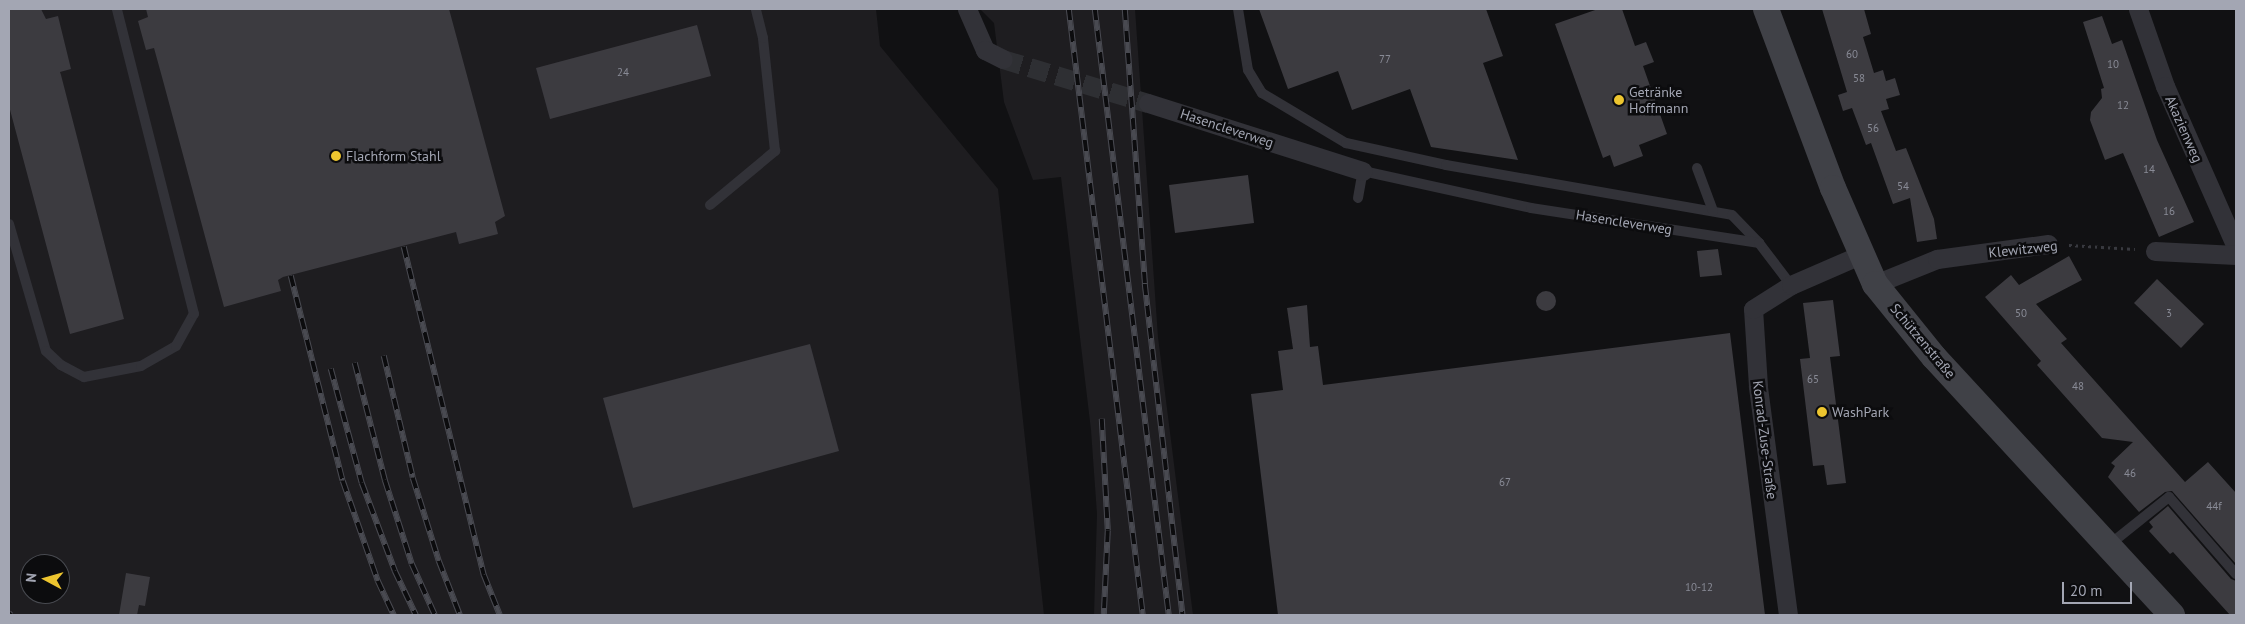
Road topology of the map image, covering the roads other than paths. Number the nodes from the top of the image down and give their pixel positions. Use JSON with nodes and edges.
{"nodes":[{"id":1,"x":117,"y":9,"type":"edge"},
{"id":2,"x":756,"y":9,"type":"edge"},
{"id":3,"x":967,"y":9,"type":"edge"},
{"id":4,"x":1238,"y":9,"type":"edge"},
{"id":5,"x":1766,"y":9,"type":"edge"},
{"id":6,"x":2138,"y":9,"type":"edge"},
{"id":7,"x":1003,"y":59,"type":"tunnel mouth"},
{"id":8,"x":1148,"y":103,"type":"tunnel mouth"},
{"id":9,"x":1696,"y":168,"type":"dead end"},
{"id":10,"x":1363,"y":171,"type":"junction"},
{"id":11,"x":1358,"y":198,"type":"dead end"},
{"id":12,"x":710,"y":205,"type":"dead end"},
{"id":13,"x":1713,"y":211,"type":"junction"},
{"id":14,"x":9,"y":224,"type":"edge"},
{"id":15,"x":1759,"y":243,"type":"junction"},
{"id":16,"x":2048,"y":244,"type":"road end"},
{"id":17,"x":2236,"y":248,"type":"edge"},
{"id":18,"x":2155,"y":251,"type":"road end"},
{"id":19,"x":1860,"y":255,"type":"junction"},
{"id":20,"x":2236,"y":255,"type":"edge"},
{"id":21,"x":1875,"y":284,"type":"junction"},
{"id":22,"x":1791,"y":285,"type":"junction"},
{"id":23,"x":2108,"y":546,"type":"junction"},
{"id":24,"x":2236,"y":574,"type":"edge"},
{"id":25,"x":1788,"y":615,"type":"edge"},
{"id":26,"x":2172,"y":615,"type":"edge"}],
"edges":[{"from":1,"to":14,"type":"lane"},
{"from":2,"to":12,"type":"lane"},
{"from":3,"to":7,"type":"street"},
{"from":4,"to":13,"type":"lane"},
{"from":5,"to":19,"type":"main road","name":"Schützenstraße"},
{"from":6,"to":17,"type":"street","name":"Akazienweg"},
{"from":8,"to":10,"type":"street","name":"Hasencleverweg"},
{"from":9,"to":13,"type":"lane"},
{"from":10,"to":11,"type":"lane"},
{"from":10,"to":15,"type":"lane","name":"Hasencleverweg"},
{"from":13,"to":15,"type":"lane"},
{"from":15,"to":22,"type":"lane"},
{"from":16,"to":21,"type":"street","name":"Klewitzweg"},
{"from":18,"to":20,"type":"street"},
{"from":19,"to":21,"type":"main road","name":"Schützenstraße"},
{"from":19,"to":22,"type":"street"},
{"from":21,"to":23,"type":"main road","name":"Schützenstraße"},
{"from":22,"to":25,"type":"street","name":"Konrad-Zuse-Straße"},
{"from":23,"to":24,"type":"lane"},
{"from":23,"to":26,"type":"main road","name":"Schützenstraße"}]}
